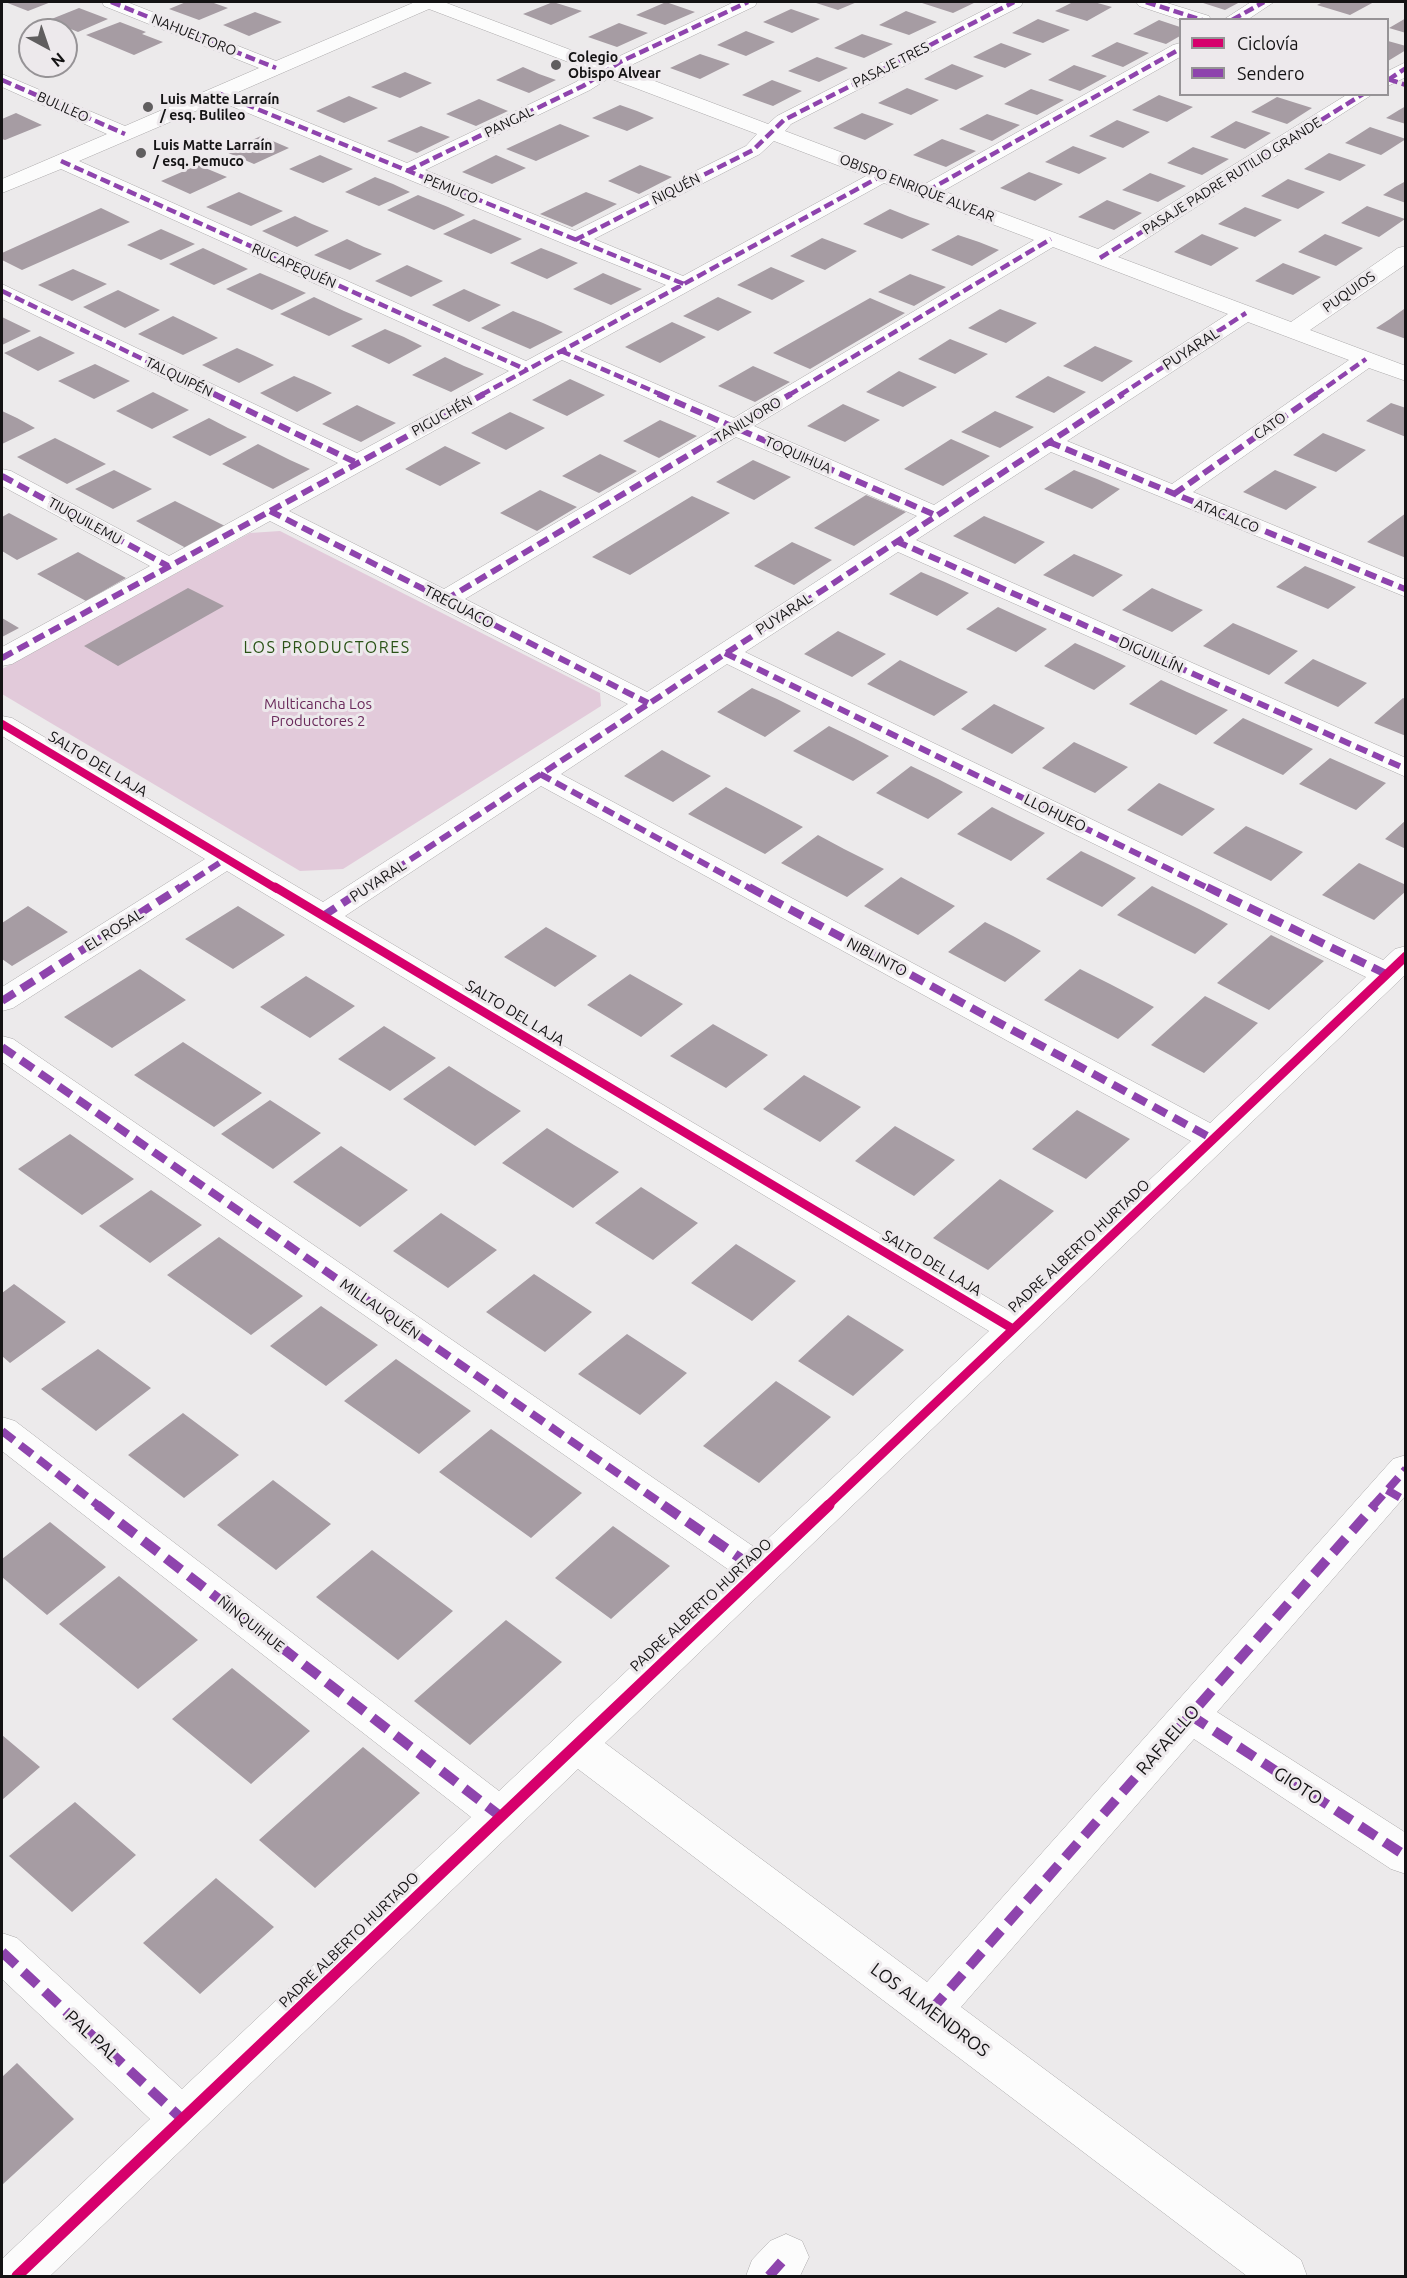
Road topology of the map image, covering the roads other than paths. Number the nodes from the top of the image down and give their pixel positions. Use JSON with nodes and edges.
{"nodes":[{"id":1,"x":111,"y":2,"type":"edge"},
{"id":2,"x":429,"y":2,"type":"edge"},
{"id":3,"x":748,"y":2,"type":"edge"},
{"id":4,"x":1014,"y":2,"type":"edge"},
{"id":5,"x":1146,"y":2,"type":"edge"},
{"id":6,"x":1264,"y":2,"type":"edge"},
{"id":7,"x":1196,"y":18,"type":"edge"},
{"id":8,"x":1236,"y":18,"type":"edge"},
{"id":9,"x":1179,"y":50,"type":"edge"},
{"id":10,"x":276,"y":68,"type":"junction"},
{"id":11,"x":1406,"y":68,"type":"edge"},
{"id":12,"x":609,"y":70,"type":"junction"},
{"id":13,"x":1389,"y":78,"type":"edge"},
{"id":14,"x":1389,"y":79,"type":"edge"},
{"id":15,"x":2,"y":80,"type":"edge"},
{"id":16,"x":1406,"y":85,"type":"edge"},
{"id":17,"x":218,"y":93,"type":"junction"},
{"id":18,"x":1360,"y":96,"type":"edge"},
{"id":19,"x":771,"y":132,"type":"junction"},
{"id":20,"x":124,"y":134,"type":"junction"},
{"id":21,"x":61,"y":161,"type":"junction"},
{"id":22,"x":407,"y":171,"type":"junction"},
{"id":23,"x":883,"y":175,"type":"junction"},
{"id":24,"x":2,"y":187,"type":"edge"},
{"id":25,"x":927,"y":191,"type":"junction"},
{"id":26,"x":1051,"y":239,"type":"junction"},
{"id":27,"x":575,"y":240,"type":"junction"},
{"id":28,"x":1406,"y":253,"type":"edge"},
{"id":29,"x":1100,"y":258,"type":"junction"},
{"id":30,"x":684,"y":284,"type":"junction"},
{"id":31,"x":2,"y":291,"type":"edge"},
{"id":32,"x":1246,"y":313,"type":"junction"},
{"id":33,"x":1293,"y":331,"type":"junction"},
{"id":34,"x":561,"y":351,"type":"junction"},
{"id":35,"x":1366,"y":359,"type":"junction"},
{"id":36,"x":527,"y":370,"type":"junction"},
{"id":37,"x":1406,"y":374,"type":"edge"},
{"id":38,"x":735,"y":428,"type":"junction"},
{"id":39,"x":1049,"y":442,"type":"junction"},
{"id":40,"x":357,"y":463,"type":"junction"},
{"id":41,"x":2,"y":476,"type":"edge"},
{"id":42,"x":1174,"y":494,"type":"junction"},
{"id":43,"x":270,"y":511,"type":"junction"},
{"id":44,"x":935,"y":515,"type":"junction"},
{"id":45,"x":896,"y":541,"type":"junction"},
{"id":46,"x":168,"y":566,"type":"junction"},
{"id":47,"x":1405,"y":589,"type":"edge"},
{"id":48,"x":445,"y":600,"type":"junction"},
{"id":49,"x":725,"y":653,"type":"junction"},
{"id":50,"x":2,"y":658,"type":"edge"},
{"id":51,"x":648,"y":703,"type":"junction"},
{"id":52,"x":5,"y":730,"type":"edge"},
{"id":53,"x":1406,"y":769,"type":"edge"},
{"id":54,"x":540,"y":774,"type":"junction"},
{"id":55,"x":227,"y":858,"type":"junction"},
{"id":56,"x":323,"y":916,"type":"junction"},
{"id":57,"x":1396,"y":965,"type":"edge"},
{"id":58,"x":2,"y":1001,"type":"edge"},
{"id":59,"x":2,"y":1047,"type":"edge"},
{"id":60,"x":1214,"y":1139,"type":"junction"},
{"id":61,"x":1013,"y":1329,"type":"junction"},
{"id":62,"x":2,"y":1431,"type":"edge"},
{"id":63,"x":1399,"y":1487,"type":"edge"},
{"id":64,"x":759,"y":1571,"type":"junction"},
{"id":65,"x":1190,"y":1715,"type":"junction"},
{"id":66,"x":576,"y":1744,"type":"junction"},
{"id":67,"x":500,"y":1816,"type":"junction"},
{"id":68,"x":1406,"y":1856,"type":"edge"},
{"id":69,"x":2,"y":1952,"type":"edge"},
{"id":70,"x":931,"y":2010,"type":"junction"},
{"id":71,"x":183,"y":2119,"type":"junction"},
{"id":72,"x":17,"y":2277,"type":"edge"},
{"id":73,"x":1284,"y":2277,"type":"edge"}],
"edges":[{"from":1,"to":10,"type":"street","name":"NAHUELTORO"},
{"from":2,"to":10,"type":"street"},
{"from":2,"to":12,"type":"street","name":"OBISPO ENRIQUE ALVEAR"},
{"from":3,"to":12,"type":"street","name":"PANGAL"},
{"from":4,"to":19,"type":"street","name":"PASAJE TRES"},
{"from":5,"to":7,"type":"street"},
{"from":6,"to":8,"type":"street"},
{"from":9,"to":25,"type":"street"},
{"from":10,"to":17,"type":"street"},
{"from":11,"to":13,"type":"street"},
{"from":12,"to":19,"type":"street","name":"OBISPO ENRIQUE ALVEAR"},
{"from":12,"to":22,"type":"street","name":"PANGAL"},
{"from":14,"to":16,"type":"street"},
{"from":15,"to":20,"type":"street","name":"BULILEO"},
{"from":17,"to":20,"type":"street"},
{"from":17,"to":22,"type":"street","name":"PEMUCO"},
{"from":18,"to":29,"type":"street","name":"PASAJE PADRE RUTILIO GRANDE"},
{"from":19,"to":23,"type":"street","name":"OBISPO ENRIQUE ALVEAR"},
{"from":19,"to":27,"type":"street","name":"ÑIQUÉN"},
{"from":20,"to":21,"type":"street"},
{"from":21,"to":24,"type":"street"},
{"from":21,"to":36,"type":"street","name":"RUCAPEQUÉN"},
{"from":22,"to":27,"type":"street","name":"PEMUCO"},
{"from":23,"to":25,"type":"street","name":"OBISPO ENRIQUE ALVEAR"},
{"from":23,"to":30,"type":"street","name":"PIGUCHÉN"},
{"from":25,"to":26,"type":"street","name":"OBISPO ENRIQUE ALVEAR"},
{"from":26,"to":29,"type":"street","name":"OBISPO ENRIQUE ALVEAR"},
{"from":26,"to":38,"type":"street","name":"TANILVORO"},
{"from":27,"to":30,"type":"street","name":"PEMUCO"},
{"from":28,"to":33,"type":"street","name":"PUQUIOS"},
{"from":29,"to":32,"type":"street","name":"OBISPO ENRIQUE ALVEAR"},
{"from":30,"to":34,"type":"street","name":"PIGUCHÉN"},
{"from":31,"to":40,"type":"street","name":"TALQUIPÉN"},
{"from":32,"to":33,"type":"street","name":"OBISPO ENRIQUE ALVEAR"},
{"from":32,"to":39,"type":"street","name":"PUYARAL"},
{"from":33,"to":35,"type":"street","name":"OBISPO ENRIQUE ALVEAR"},
{"from":34,"to":36,"type":"street","name":"PIGUCHÉN"},
{"from":34,"to":38,"type":"street","name":"TOQUIHUA"},
{"from":35,"to":37,"type":"street","name":"OBISPO ENRIQUE ALVEAR"},
{"from":35,"to":42,"type":"street","name":"CATO"},
{"from":36,"to":40,"type":"street","name":"PIGUCHÉN"},
{"from":38,"to":44,"type":"street","name":"TOQUIHUA"},
{"from":38,"to":48,"type":"street","name":"TANILVORO"},
{"from":39,"to":42,"type":"street","name":"ATACALCO"},
{"from":39,"to":44,"type":"street","name":"PUYARAL"},
{"from":40,"to":43,"type":"street","name":"PIGUCHÉN"},
{"from":41,"to":46,"type":"street","name":"TIUQUILEMU"},
{"from":42,"to":47,"type":"street","name":"ATACALCO"},
{"from":43,"to":46,"type":"street","name":"PIGUCHÉN"},
{"from":43,"to":48,"type":"street","name":"TREGUACO"},
{"from":44,"to":45,"type":"street","name":"PUYARAL"},
{"from":45,"to":49,"type":"street","name":"PUYARAL"},
{"from":45,"to":53,"type":"street","name":"DIGUILLÍN"},
{"from":46,"to":50,"type":"street","name":"PIGUCHÉN"},
{"from":48,"to":51,"type":"street","name":"TREGUACO"},
{"from":49,"to":51,"type":"street","name":"PUYARAL"},
{"from":49,"to":57,"type":"street","name":"LLOHUEO"},
{"from":51,"to":54,"type":"street","name":"PUYARAL"},
{"from":52,"to":55,"type":"street","name":"SALTO DEL LAJA"},
{"from":54,"to":56,"type":"street","name":"PUYARAL"},
{"from":54,"to":60,"type":"street","name":"NIBLINTO"},
{"from":55,"to":56,"type":"street","name":"SALTO DEL LAJA"},
{"from":55,"to":58,"type":"street","name":"EL ROSAL"},
{"from":56,"to":61,"type":"street","name":"SALTO DEL LAJA"},
{"from":57,"to":60,"type":"street","name":"PADRE ALBERTO HURTADO"},
{"from":59,"to":64,"type":"street","name":"MILLAUQUÉN"},
{"from":60,"to":61,"type":"street","name":"PADRE ALBERTO HURTADO"},
{"from":61,"to":64,"type":"street","name":"PADRE ALBERTO HURTADO"},
{"from":62,"to":67,"type":"street","name":"ÑINQUIHUE"},
{"from":63,"to":65,"type":"street","name":"RAFAELLO"},
{"from":64,"to":66,"type":"street","name":"PADRE ALBERTO HURTADO"},
{"from":65,"to":68,"type":"street","name":"GIOTO"},
{"from":65,"to":70,"type":"street","name":"RAFAELLO"},
{"from":66,"to":67,"type":"street","name":"PADRE ALBERTO HURTADO"},
{"from":66,"to":70,"type":"street","name":"LOS ALMENDROS"},
{"from":67,"to":71,"type":"street","name":"PADRE ALBERTO HURTADO"},
{"from":69,"to":71,"type":"street","name":"PAL PAL"},
{"from":70,"to":73,"type":"street","name":"LOS ALMENDROS"},
{"from":71,"to":72,"type":"street","name":"PADRE ALBERTO HURTADO"}]}
